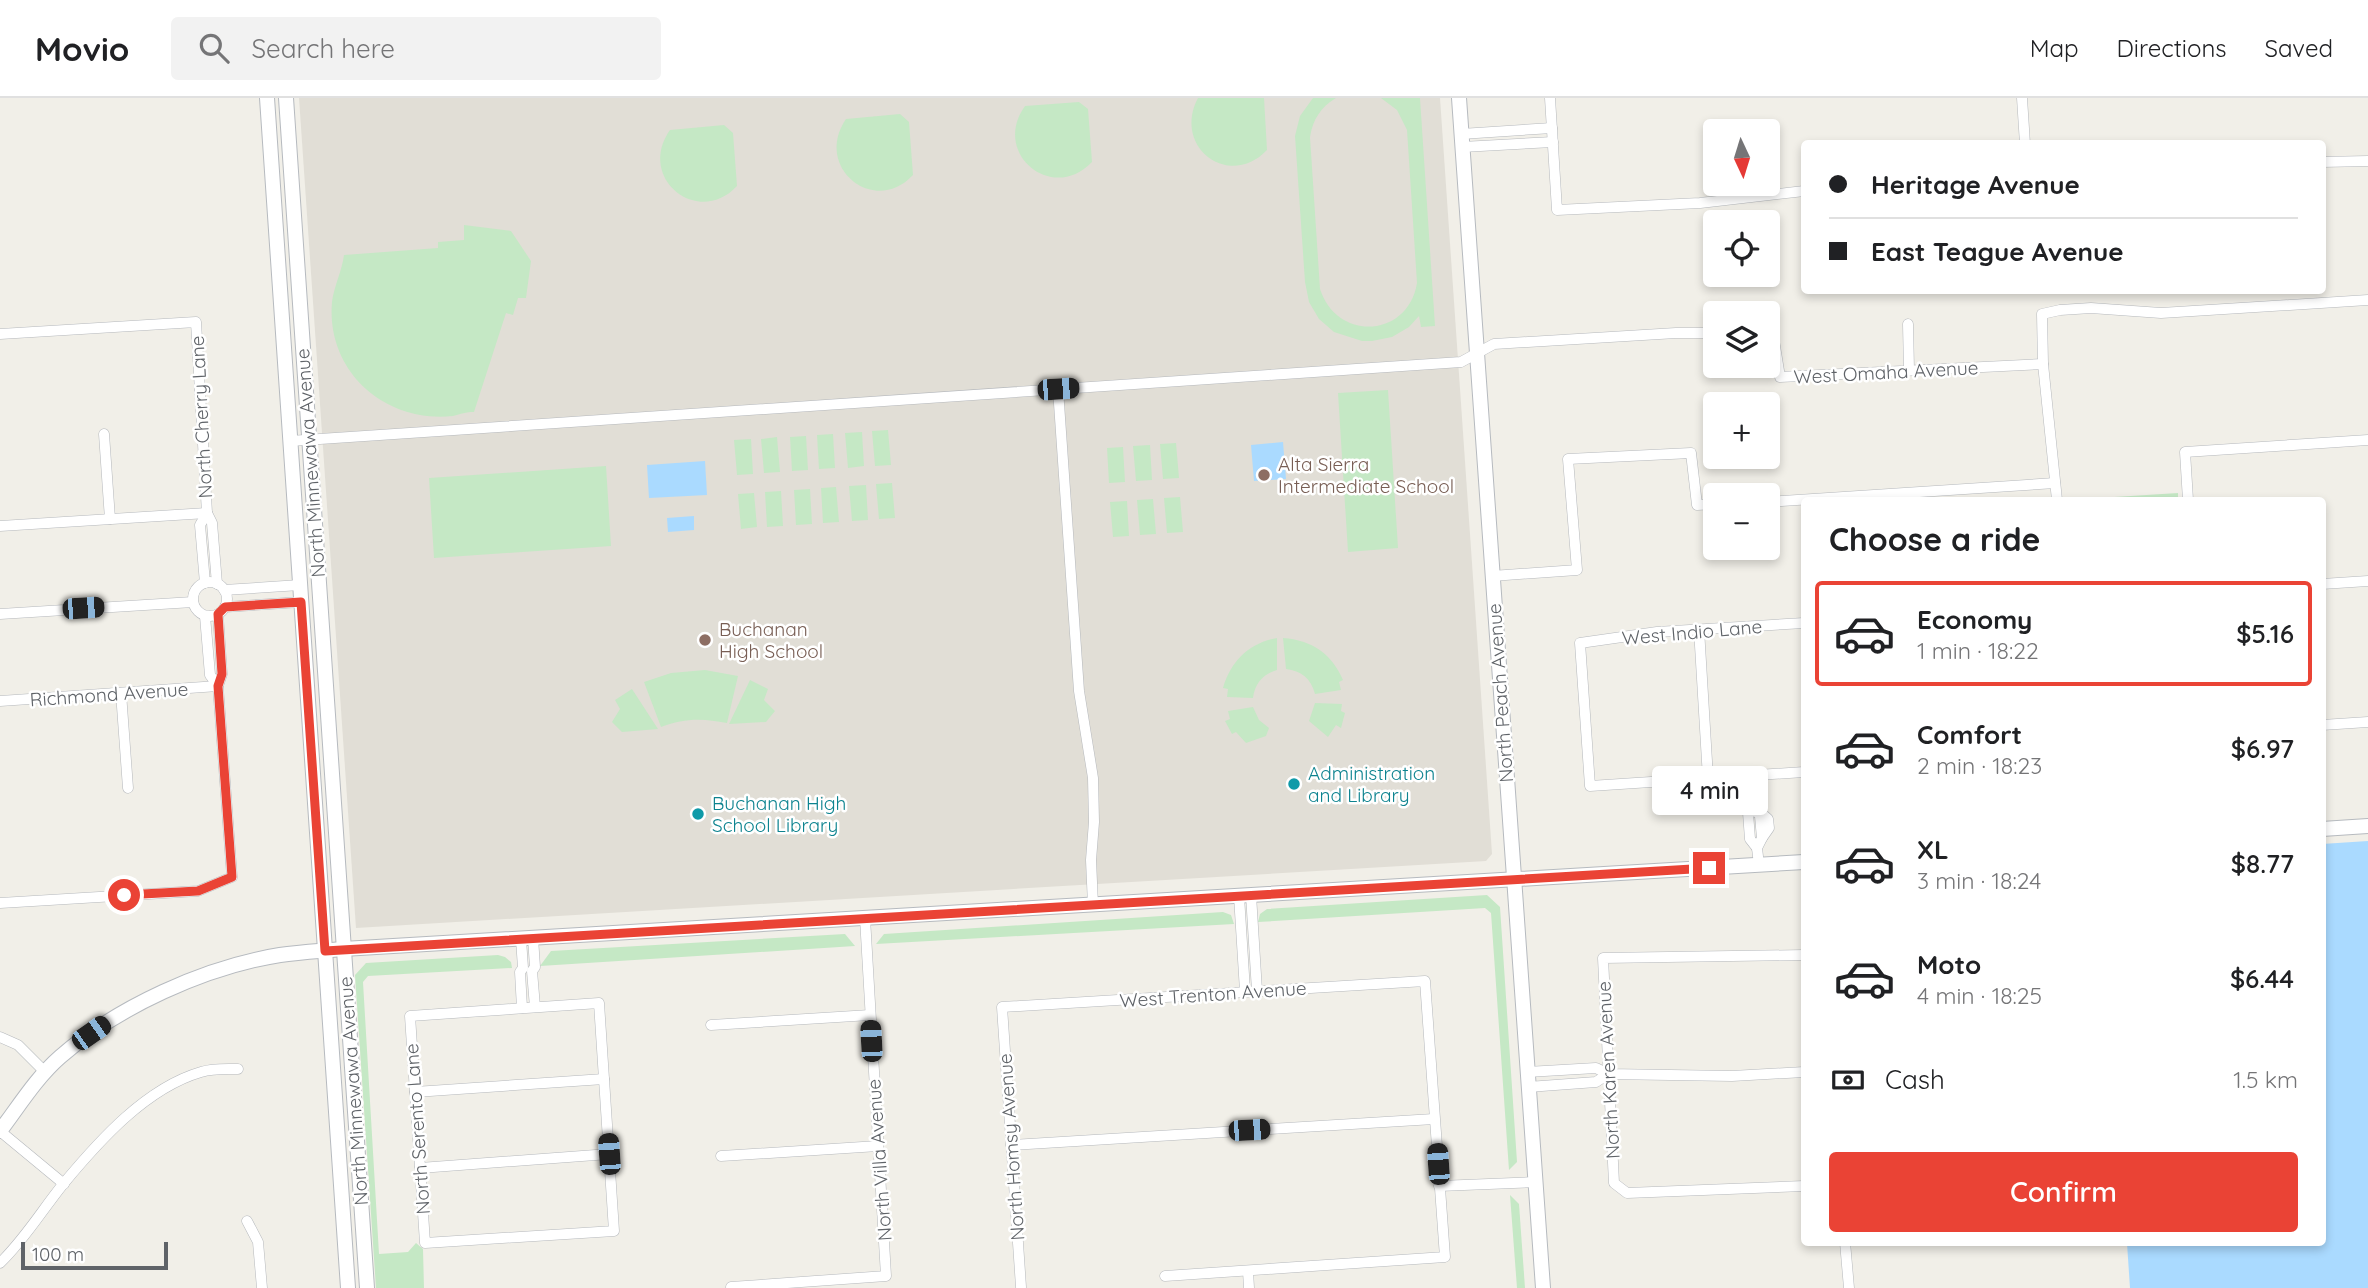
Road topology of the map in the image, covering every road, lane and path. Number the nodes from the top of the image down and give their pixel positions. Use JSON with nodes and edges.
{"nodes":[{"id":1,"x":267,"y":98,"type":"edge"},
{"id":2,"x":286,"y":98,"type":"edge"},
{"id":3,"x":1459,"y":98,"type":"edge"},
{"id":4,"x":1550,"y":98,"type":"edge"},
{"id":5,"x":2022,"y":98,"type":"edge"},
{"id":6,"x":1552,"y":128,"type":"junction"},
{"id":7,"x":2025,"y":140,"type":"edge"},
{"id":8,"x":1462,"y":141,"type":"junction"},
{"id":9,"x":1553,"y":142,"type":"junction"},
{"id":10,"x":2364,"y":159,"type":"edge"},
{"id":11,"x":2326,"y":162,"type":"edge"},
{"id":12,"x":1801,"y":191,"type":"edge"},
{"id":13,"x":2368,"y":300,"type":"edge"},
{"id":14,"x":1908,"y":324,"type":"dead end"},
{"id":15,"x":1703,"y":333,"type":"edge"},
{"id":16,"x":0,"y":334,"type":"edge"},
{"id":17,"x":1477,"y":353,"type":"junction"},
{"id":18,"x":2043,"y":364,"type":"junction"},
{"id":19,"x":1909,"y":370,"type":"junction"},
{"id":20,"x":1780,"y":377,"type":"edge"},
{"id":21,"x":1058,"y":389,"type":"junction"},
{"id":22,"x":104,"y":434,"type":"dead end"},
{"id":23,"x":308,"y":440,"type":"junction"},
{"id":24,"x":2368,"y":440,"type":"edge"},
{"id":25,"x":290,"y":441,"type":"junction"},
{"id":26,"x":2055,"y":483,"type":"junction"},
{"id":27,"x":1844,"y":497,"type":"edge"},
{"id":28,"x":2056,"y":497,"type":"edge"},
{"id":29,"x":2188,"y":497,"type":"edge"},
{"id":30,"x":1801,"y":500,"type":"edge"},
{"id":31,"x":1780,"y":501,"type":"edge"},
{"id":32,"x":1703,"y":505,"type":"edge"},
{"id":33,"x":207,"y":513,"type":"junction"},
{"id":34,"x":296,"y":516,"type":"junction"},
{"id":35,"x":110,"y":519,"type":"junction"},
{"id":36,"x":0,"y":526,"type":"edge"},
{"id":37,"x":1492,"y":576,"type":"junction"},
{"id":38,"x":2368,"y":581,"type":"edge"},
{"id":39,"x":205,"y":583,"type":"junction"},
{"id":40,"x":2326,"y":584,"type":"edge"},
{"id":41,"x":300,"y":585,"type":"junction"},
{"id":42,"x":220,"y":587,"type":"junction"},
{"id":43,"x":193,"y":602,"type":"junction"},
{"id":44,"x":301,"y":602,"type":"junction"},
{"id":45,"x":221,"y":611,"type":"junction"},
{"id":46,"x":0,"y":614,"type":"edge"},
{"id":47,"x":205,"y":615,"type":"junction"},
{"id":48,"x":1801,"y":623,"type":"edge"},
{"id":49,"x":1699,"y":629,"type":"junction"},
{"id":50,"x":324,"y":664,"type":"junction"},
{"id":51,"x":218,"y":686,"type":"junction"},
{"id":52,"x":121,"y":693,"type":"junction"},
{"id":53,"x":0,"y":701,"type":"edge"},
{"id":54,"x":2368,"y":722,"type":"edge"},
{"id":55,"x":2326,"y":725,"type":"edge"},
{"id":56,"x":1801,"y":772,"type":"edge"},
{"id":57,"x":1752,"y":775,"type":"junction"},
{"id":58,"x":1708,"y":778,"type":"junction"},
{"id":59,"x":128,"y":788,"type":"dead end"},
{"id":60,"x":1760,"y":812,"type":"junction"},
{"id":61,"x":1748,"y":813,"type":"junction"},
{"id":62,"x":2368,"y":826,"type":"edge"},
{"id":63,"x":2326,"y":829,"type":"edge"},
{"id":64,"x":1760,"y":843,"type":"junction"},
{"id":65,"x":1801,"y":862,"type":"edge"},
{"id":66,"x":1759,"y":864,"type":"junction"},
{"id":67,"x":1513,"y":880,"type":"junction"},
{"id":68,"x":1245,"y":895,"type":"junction"},
{"id":69,"x":0,"y":903,"type":"edge"},
{"id":70,"x":1093,"y":905,"type":"junction"},
{"id":71,"x":865,"y":918,"type":"junction"},
{"id":72,"x":527,"y":938,"type":"junction"},
{"id":73,"x":343,"y":949,"type":"junction"},
{"id":74,"x":325,"y":951,"type":"junction"},
{"id":75,"x":1801,"y":954,"type":"edge"},
{"id":76,"x":1257,"y":991,"type":"junction"},
{"id":77,"x":1244,"y":992,"type":"junction"},
{"id":78,"x":535,"y":1007,"type":"junction"},
{"id":79,"x":1002,"y":1007,"type":"joint"},
{"id":80,"x":522,"y":1008,"type":"junction"},
{"id":81,"x":870,"y":1015,"type":"junction"},
{"id":82,"x":712,"y":1025,"type":"dead end"},
{"id":83,"x":0,"y":1037,"type":"edge"},
{"id":84,"x":238,"y":1069,"type":"dead end"},
{"id":85,"x":46,"y":1072,"type":"junction"},
{"id":86,"x":1801,"y":1072,"type":"edge"},
{"id":87,"x":1608,"y":1074,"type":"junction"},
{"id":88,"x":604,"y":1079,"type":"junction"},
{"id":89,"x":1527,"y":1079,"type":"junction"},
{"id":90,"x":415,"y":1092,"type":"junction"},
{"id":91,"x":1434,"y":1119,"type":"junction"},
{"id":92,"x":0,"y":1131,"type":"edge"},
{"id":93,"x":1011,"y":1145,"type":"junction"},
{"id":94,"x":878,"y":1146,"type":"junction"},
{"id":95,"x":609,"y":1154,"type":"junction"},
{"id":96,"x":722,"y":1156,"type":"dead end"},
{"id":97,"x":420,"y":1168,"type":"junction"},
{"id":98,"x":1536,"y":1182,"type":"junction"},
{"id":99,"x":64,"y":1184,"type":"junction"},
{"id":100,"x":1439,"y":1186,"type":"junction"},
{"id":101,"x":1801,"y":1186,"type":"edge"},
{"id":102,"x":247,"y":1221,"type":"dead end"},
{"id":103,"x":1845,"y":1246,"type":"edge"},
{"id":104,"x":0,"y":1263,"type":"edge"},
{"id":105,"x":1248,"y":1270,"type":"junction"},
{"id":106,"x":1165,"y":1276,"type":"dead end"},
{"id":107,"x":815,"y":1285,"type":"edge"},
{"id":108,"x":731,"y":1287,"type":"edge"},
{"id":109,"x":1021,"y":1287,"type":"edge"},
{"id":110,"x":262,"y":1288,"type":"edge"},
{"id":111,"x":348,"y":1288,"type":"edge"},
{"id":112,"x":367,"y":1288,"type":"edge"},
{"id":113,"x":1249,"y":1288,"type":"edge"},
{"id":114,"x":1543,"y":1288,"type":"edge"},
{"id":115,"x":1849,"y":1288,"type":"edge"}],
"edges":[{"from":1,"to":25,"type":"street","name":"North Minnewawa Avenue"},
{"from":2,"to":23,"type":"street","name":"North Minnewawa Avenue"},
{"from":3,"to":8,"type":"street","name":"North Peach Avenue"},
{"from":4,"to":6,"type":"street"},
{"from":5,"to":7,"type":"street"},
{"from":6,"to":8,"type":"street"},
{"from":6,"to":9,"type":"street"},
{"from":8,"to":9,"type":"street"},
{"from":8,"to":17,"type":"street","name":"North Peach Avenue"},
{"from":9,"to":12,"type":"street"},
{"from":10,"to":11,"type":"street"},
{"from":13,"to":18,"type":"street"},
{"from":14,"to":19,"type":"street"},
{"from":15,"to":17,"type":"street"},
{"from":16,"to":33,"type":"street","name":"North Cherry Lane"},
{"from":17,"to":21,"type":"street"},
{"from":17,"to":37,"type":"street","name":"North Peach Avenue"},
{"from":18,"to":19,"type":"street","name":"West Omaha Avenue"},
{"from":18,"to":26,"type":"street"},
{"from":19,"to":20,"type":"street","name":"West Omaha Avenue"},
{"from":21,"to":23,"type":"street"},
{"from":21,"to":70,"type":"street"},
{"from":22,"to":35,"type":"street"},
{"from":23,"to":25,"type":"street"},
{"from":23,"to":50,"type":"street","name":"North Minnewawa Avenue"},
{"from":24,"to":29,"type":"street"},
{"from":25,"to":34,"type":"street","name":"North Minnewawa Avenue"},
{"from":26,"to":27,"type":"street"},
{"from":26,"to":28,"type":"street"},
{"from":30,"to":31,"type":"street"},
{"from":32,"to":37,"type":"street"},
{"from":33,"to":35,"type":"street"},
{"from":33,"to":39,"type":"street","name":"North Cherry Lane"},
{"from":33,"to":42,"type":"street","name":"North Cherry Lane"},
{"from":34,"to":41,"type":"street","name":"North Minnewawa Avenue"},
{"from":34,"to":50,"type":"street"},
{"from":35,"to":36,"type":"street"},
{"from":37,"to":67,"type":"street","name":"North Peach Avenue"},
{"from":38,"to":40,"type":"street"},
{"from":39,"to":42,"type":"street"},
{"from":39,"to":43,"type":"street"},
{"from":41,"to":42,"type":"street"},
{"from":41,"to":44,"type":"street","name":"North Minnewawa Avenue"},
{"from":42,"to":45,"type":"street"},
{"from":43,"to":46,"type":"street"},
{"from":43,"to":47,"type":"street"},
{"from":44,"to":45,"type":"street"},
{"from":44,"to":74,"type":"street","name":"North Minnewawa Avenue"},
{"from":45,"to":47,"type":"street"},
{"from":45,"to":51,"type":"street"},
{"from":47,"to":51,"type":"street"},
{"from":48,"to":49,"type":"street","name":"West Indio Lane"},
{"from":49,"to":58,"type":"street"},
{"from":49,"to":58,"type":"street","name":"West Indio Lane"},
{"from":50,"to":73,"type":"street","name":"North Minnewawa Avenue"},
{"from":51,"to":52,"type":"street","name":"Richmond Avenue"},
{"from":51,"to":69,"type":"street"},
{"from":52,"to":53,"type":"street","name":"Richmond Avenue"},
{"from":52,"to":59,"type":"street"},
{"from":54,"to":55,"type":"street"},
{"from":56,"to":57,"type":"street"},
{"from":57,"to":58,"type":"street"},
{"from":57,"to":60,"type":"street"},
{"from":57,"to":61,"type":"street"},
{"from":60,"to":61,"type":"street"},
{"from":60,"to":64,"type":"street"},
{"from":61,"to":64,"type":"street"},
{"from":62,"to":63,"type":"street"},
{"from":64,"to":66,"type":"street"},
{"from":65,"to":66,"type":"street"},
{"from":66,"to":67,"type":"street"},
{"from":67,"to":68,"type":"street"},
{"from":67,"to":89,"type":"street","name":"North Peach Avenue"},
{"from":68,"to":70,"type":"street"},
{"from":68,"to":76,"type":"street"},
{"from":68,"to":77,"type":"street"},
{"from":70,"to":71,"type":"street"},
{"from":71,"to":72,"type":"street"},
{"from":71,"to":81,"type":"street","name":"North Villa Avenue"},
{"from":72,"to":73,"type":"street"},
{"from":72,"to":78,"type":"street"},
{"from":72,"to":80,"type":"street"},
{"from":73,"to":74,"type":"street"},
{"from":73,"to":112,"type":"street","name":"North Minnewawa Avenue"},
{"from":74,"to":85,"type":"street"},
{"from":74,"to":111,"type":"street","name":"North Minnewawa Avenue"},
{"from":75,"to":87,"type":"street","name":"North Karen Avenue"},
{"from":76,"to":77,"type":"street","name":"West Trenton Avenue"},
{"from":76,"to":91,"type":"street","name":"West Trenton Avenue"},
{"from":77,"to":79,"type":"street","name":"West Trenton Avenue"},
{"from":78,"to":80,"type":"street"},
{"from":78,"to":88,"type":"street"},
{"from":79,"to":93,"type":"street","name":"North Homsy Avenue"},
{"from":80,"to":90,"type":"street","name":"North Serento Lane"},
{"from":81,"to":82,"type":"street"},
{"from":81,"to":94,"type":"street","name":"North Villa Avenue"},
{"from":83,"to":85,"type":"street"},
{"from":84,"to":99,"type":"street"},
{"from":85,"to":92,"type":"street"},
{"from":86,"to":87,"type":"street"},
{"from":87,"to":89,"type":"street"},
{"from":87,"to":101,"type":"street","name":"North Karen Avenue"},
{"from":88,"to":90,"type":"street"},
{"from":88,"to":95,"type":"street"},
{"from":89,"to":98,"type":"street","name":"North Peach Avenue"},
{"from":90,"to":97,"type":"street","name":"North Serento Lane"},
{"from":91,"to":93,"type":"street"},
{"from":91,"to":100,"type":"street"},
{"from":92,"to":99,"type":"street"},
{"from":93,"to":109,"type":"street","name":"North Homsy Avenue"},
{"from":94,"to":96,"type":"street"},
{"from":94,"to":107,"type":"street","name":"North Villa Avenue"},
{"from":95,"to":97,"type":"street"},
{"from":95,"to":97,"type":"street","name":"North Serento Lane"},
{"from":98,"to":100,"type":"street"},
{"from":98,"to":114,"type":"street","name":"North Peach Avenue"},
{"from":99,"to":104,"type":"street"},
{"from":100,"to":105,"type":"street"},
{"from":102,"to":110,"type":"street"},
{"from":103,"to":115,"type":"street"},
{"from":105,"to":106,"type":"street"},
{"from":105,"to":113,"type":"street"},
{"from":107,"to":108,"type":"street"}]}
